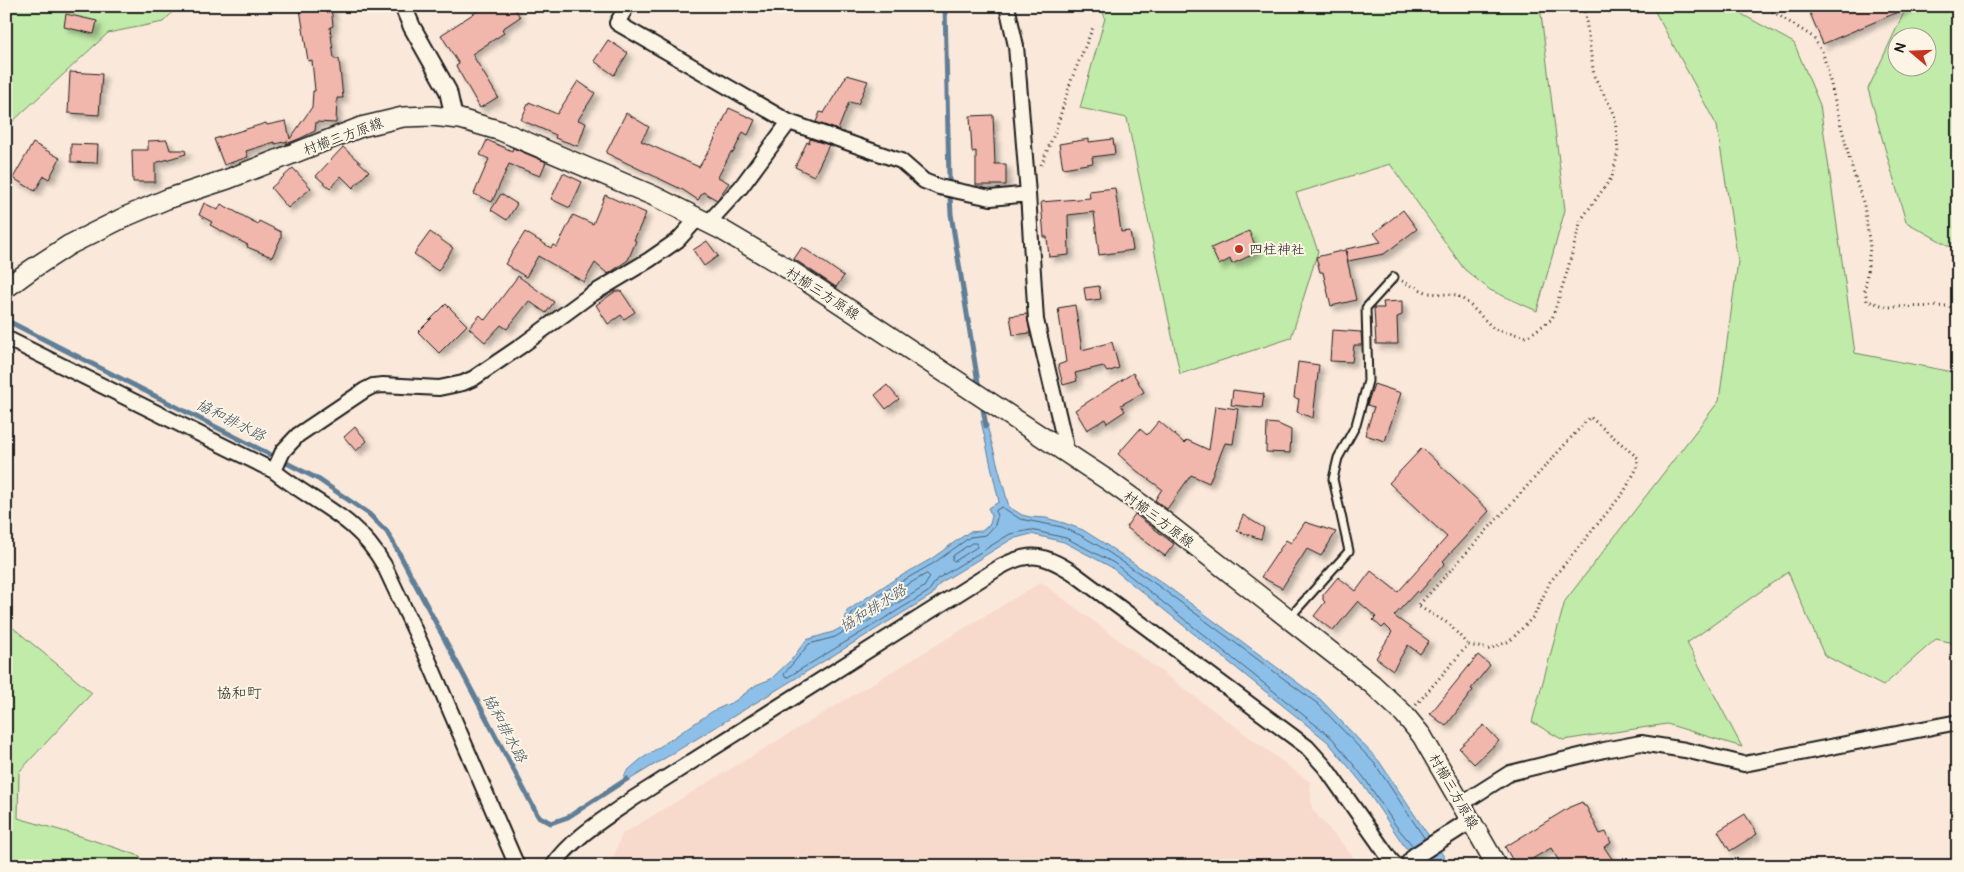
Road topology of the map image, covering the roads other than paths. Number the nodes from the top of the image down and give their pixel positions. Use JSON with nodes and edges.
{"nodes":[{"id":1,"x":403,"y":6,"type":"edge"},
{"id":2,"x":627,"y":6,"type":"edge"},
{"id":3,"x":1008,"y":6,"type":"edge"},
{"id":4,"x":454,"y":118,"type":"junction"},
{"id":5,"x":789,"y":122,"type":"junction"},
{"id":6,"x":1028,"y":194,"type":"junction"},
{"id":7,"x":703,"y":220,"type":"junction"},
{"id":8,"x":1394,"y":277,"type":"road end"},
{"id":9,"x":6,"y":288,"type":"edge"},
{"id":10,"x":6,"y":338,"type":"edge"},
{"id":11,"x":1062,"y":451,"type":"junction"},
{"id":12,"x":275,"y":468,"type":"junction"},
{"id":13,"x":1289,"y":619,"type":"junction"},
{"id":14,"x":1958,"y":722,"type":"edge"},
{"id":15,"x":1461,"y":804,"type":"junction"},
{"id":16,"x":1464,"y":824,"type":"junction"},
{"id":17,"x":1411,"y":861,"type":"edge"},
{"id":18,"x":516,"y":866,"type":"edge"},
{"id":19,"x":553,"y":866,"type":"edge"},
{"id":20,"x":1396,"y":866,"type":"edge"},
{"id":21,"x":1497,"y":866,"type":"edge"}],
"edges":[{"from":1,"to":4,"type":"street"},
{"from":2,"to":5,"type":"street"},
{"from":3,"to":6,"type":"street"},
{"from":4,"to":7,"type":"main road","name":"村櫛三方原線"},
{"from":4,"to":9,"type":"main road","name":"村櫛三方原線"},
{"from":5,"to":6,"type":"street"},
{"from":5,"to":7,"type":"street"},
{"from":6,"to":11,"type":"street"},
{"from":7,"to":11,"type":"main road","name":"村櫛三方原線"},
{"from":7,"to":12,"type":"street"},
{"from":8,"to":13,"type":"lane"},
{"from":10,"to":12,"type":"street"},
{"from":11,"to":13,"type":"main road","name":"村櫛三方原線"},
{"from":12,"to":18,"type":"street"},
{"from":13,"to":15,"type":"main road","name":"村櫛三方原線"},
{"from":14,"to":15,"type":"street"},
{"from":15,"to":16,"type":"main road","name":"村櫛三方原線"},
{"from":16,"to":17,"type":"street"},
{"from":16,"to":21,"type":"main road","name":"村櫛三方原線"},
{"from":19,"to":20,"type":"street"}]}
